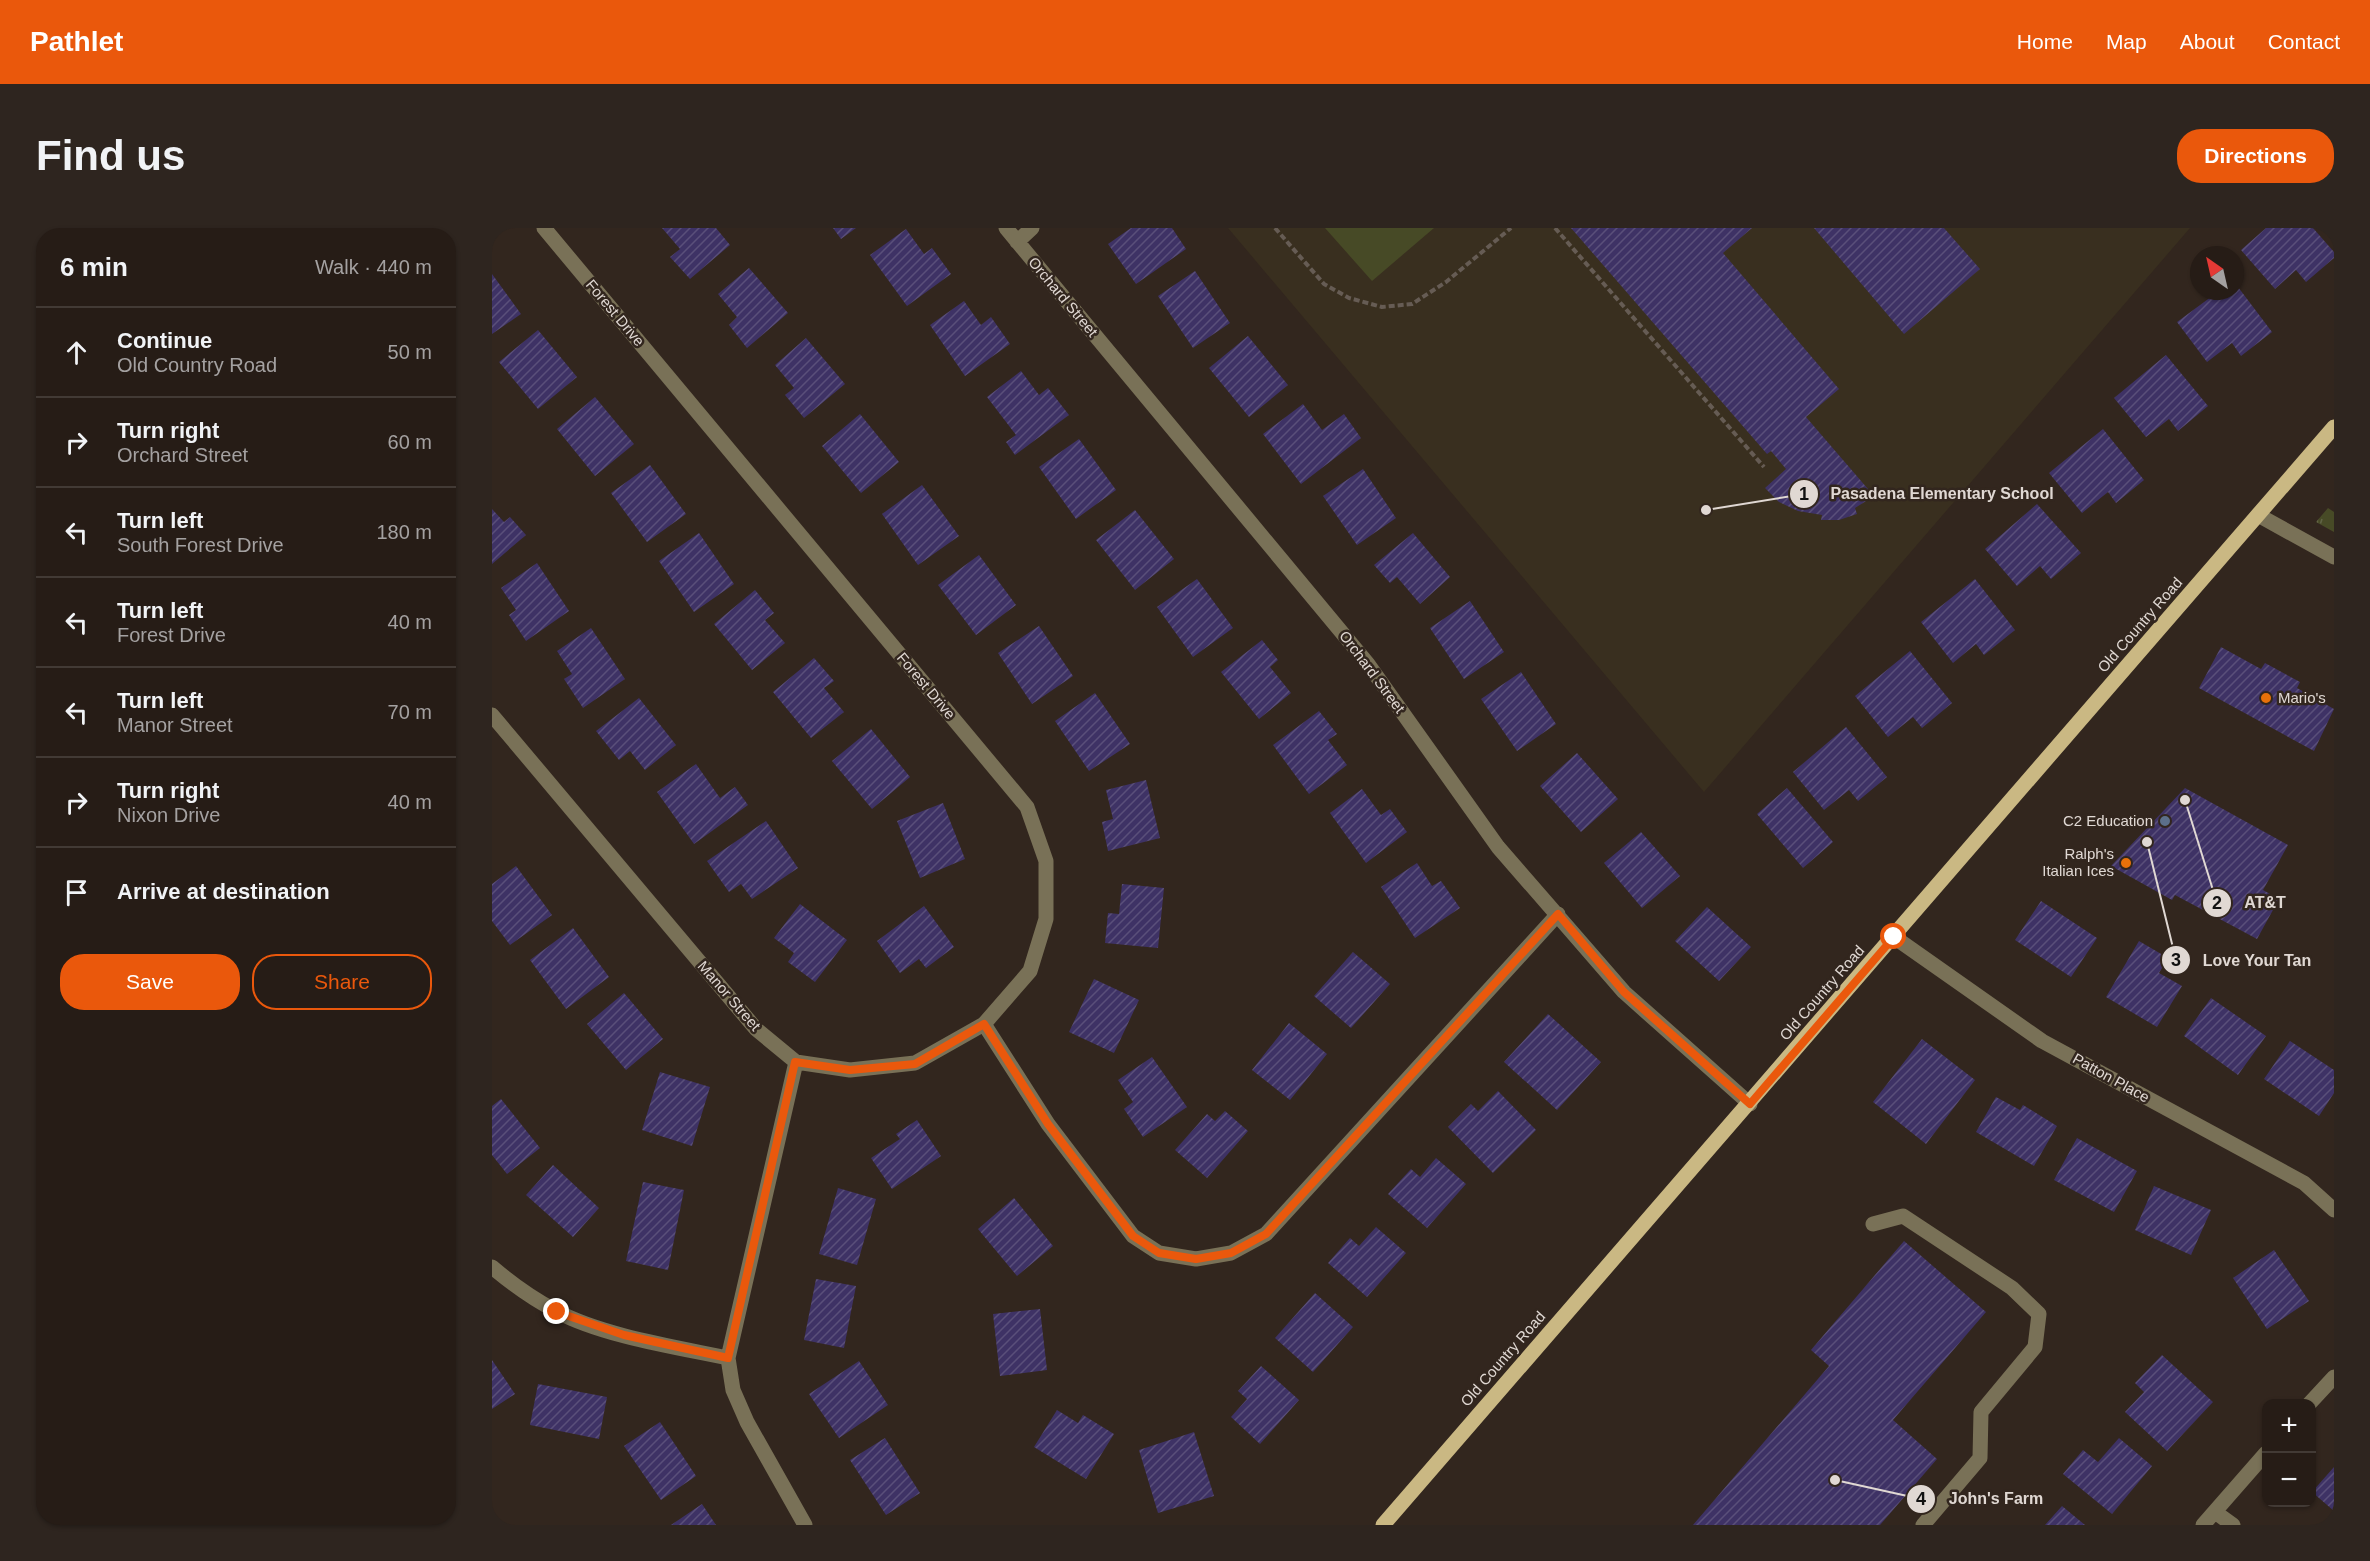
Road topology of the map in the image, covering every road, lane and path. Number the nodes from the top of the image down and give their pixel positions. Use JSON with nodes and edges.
{"nodes":[{"id":1,"x":544,"y":228,"type":"edge"},
{"id":2,"x":1006,"y":228,"type":"edge"},
{"id":3,"x":1032,"y":228,"type":"edge"},
{"id":4,"x":1275,"y":228,"type":"edge"},
{"id":5,"x":1511,"y":228,"type":"edge"},
{"id":6,"x":1555,"y":228,"type":"edge"},
{"id":7,"x":1017,"y":242,"type":"junction"},
{"id":8,"x":2334,"y":427,"type":"edge"},
{"id":9,"x":1764,"y":467,"type":"dead end"},
{"id":10,"x":2258,"y":515,"type":"junction"},
{"id":11,"x":2334,"y":557,"type":"edge"},
{"id":12,"x":492,"y":715,"type":"edge"},
{"id":13,"x":1558,"y":914,"type":"junction"},
{"id":14,"x":1894,"y":937,"type":"junction"},
{"id":15,"x":984,"y":1024,"type":"junction"},
{"id":16,"x":795,"y":1062,"type":"junction"},
{"id":17,"x":1750,"y":1104,"type":"junction"},
{"id":18,"x":2334,"y":1210,"type":"edge"},
{"id":19,"x":1873,"y":1224,"type":"dead end"},
{"id":20,"x":492,"y":1267,"type":"edge"},
{"id":21,"x":728,"y":1358,"type":"junction"},
{"id":22,"x":2334,"y":1377,"type":"edge"},
{"id":23,"x":2314,"y":1399,"type":"edge"},
{"id":24,"x":2262,"y":1458,"type":"edge"},
{"id":25,"x":2215,"y":1512,"type":"junction"},
{"id":26,"x":805,"y":1525,"type":"edge"},
{"id":27,"x":1383,"y":1525,"type":"edge"},
{"id":28,"x":1923,"y":1525,"type":"edge"},
{"id":29,"x":2203,"y":1525,"type":"edge"},
{"id":30,"x":2233,"y":1525,"type":"edge"}],
"edges":[{"from":1,"to":15,"type":"street","name":"Forest Drive"},
{"from":2,"to":7,"type":"street","name":"Orchard Street"},
{"from":3,"to":7,"type":"street"},
{"from":4,"to":5,"type":"path"},
{"from":6,"to":9,"type":"path"},
{"from":7,"to":13,"type":"street","name":"Orchard Street"},
{"from":8,"to":10,"type":"main road","name":"Old Country Road"},
{"from":10,"to":11,"type":"street"},
{"from":10,"to":14,"type":"main road","name":"Old Country Road"},
{"from":12,"to":16,"type":"street","name":"Manor Street"},
{"from":13,"to":15,"type":"street"},
{"from":13,"to":17,"type":"street","name":"Orchard Street"},
{"from":14,"to":17,"type":"main road","name":"Old Country Road"},
{"from":14,"to":18,"type":"street","name":"Patton Place"},
{"from":15,"to":16,"type":"street","name":"Forest Drive"},
{"from":16,"to":21,"type":"street"},
{"from":17,"to":27,"type":"main road","name":"Old Country Road"},
{"from":19,"to":28,"type":"street"},
{"from":20,"to":21,"type":"street"},
{"from":21,"to":26,"type":"street"},
{"from":22,"to":23,"type":"street"},
{"from":24,"to":25,"type":"street"},
{"from":25,"to":29,"type":"street"},
{"from":25,"to":30,"type":"street"}]}
